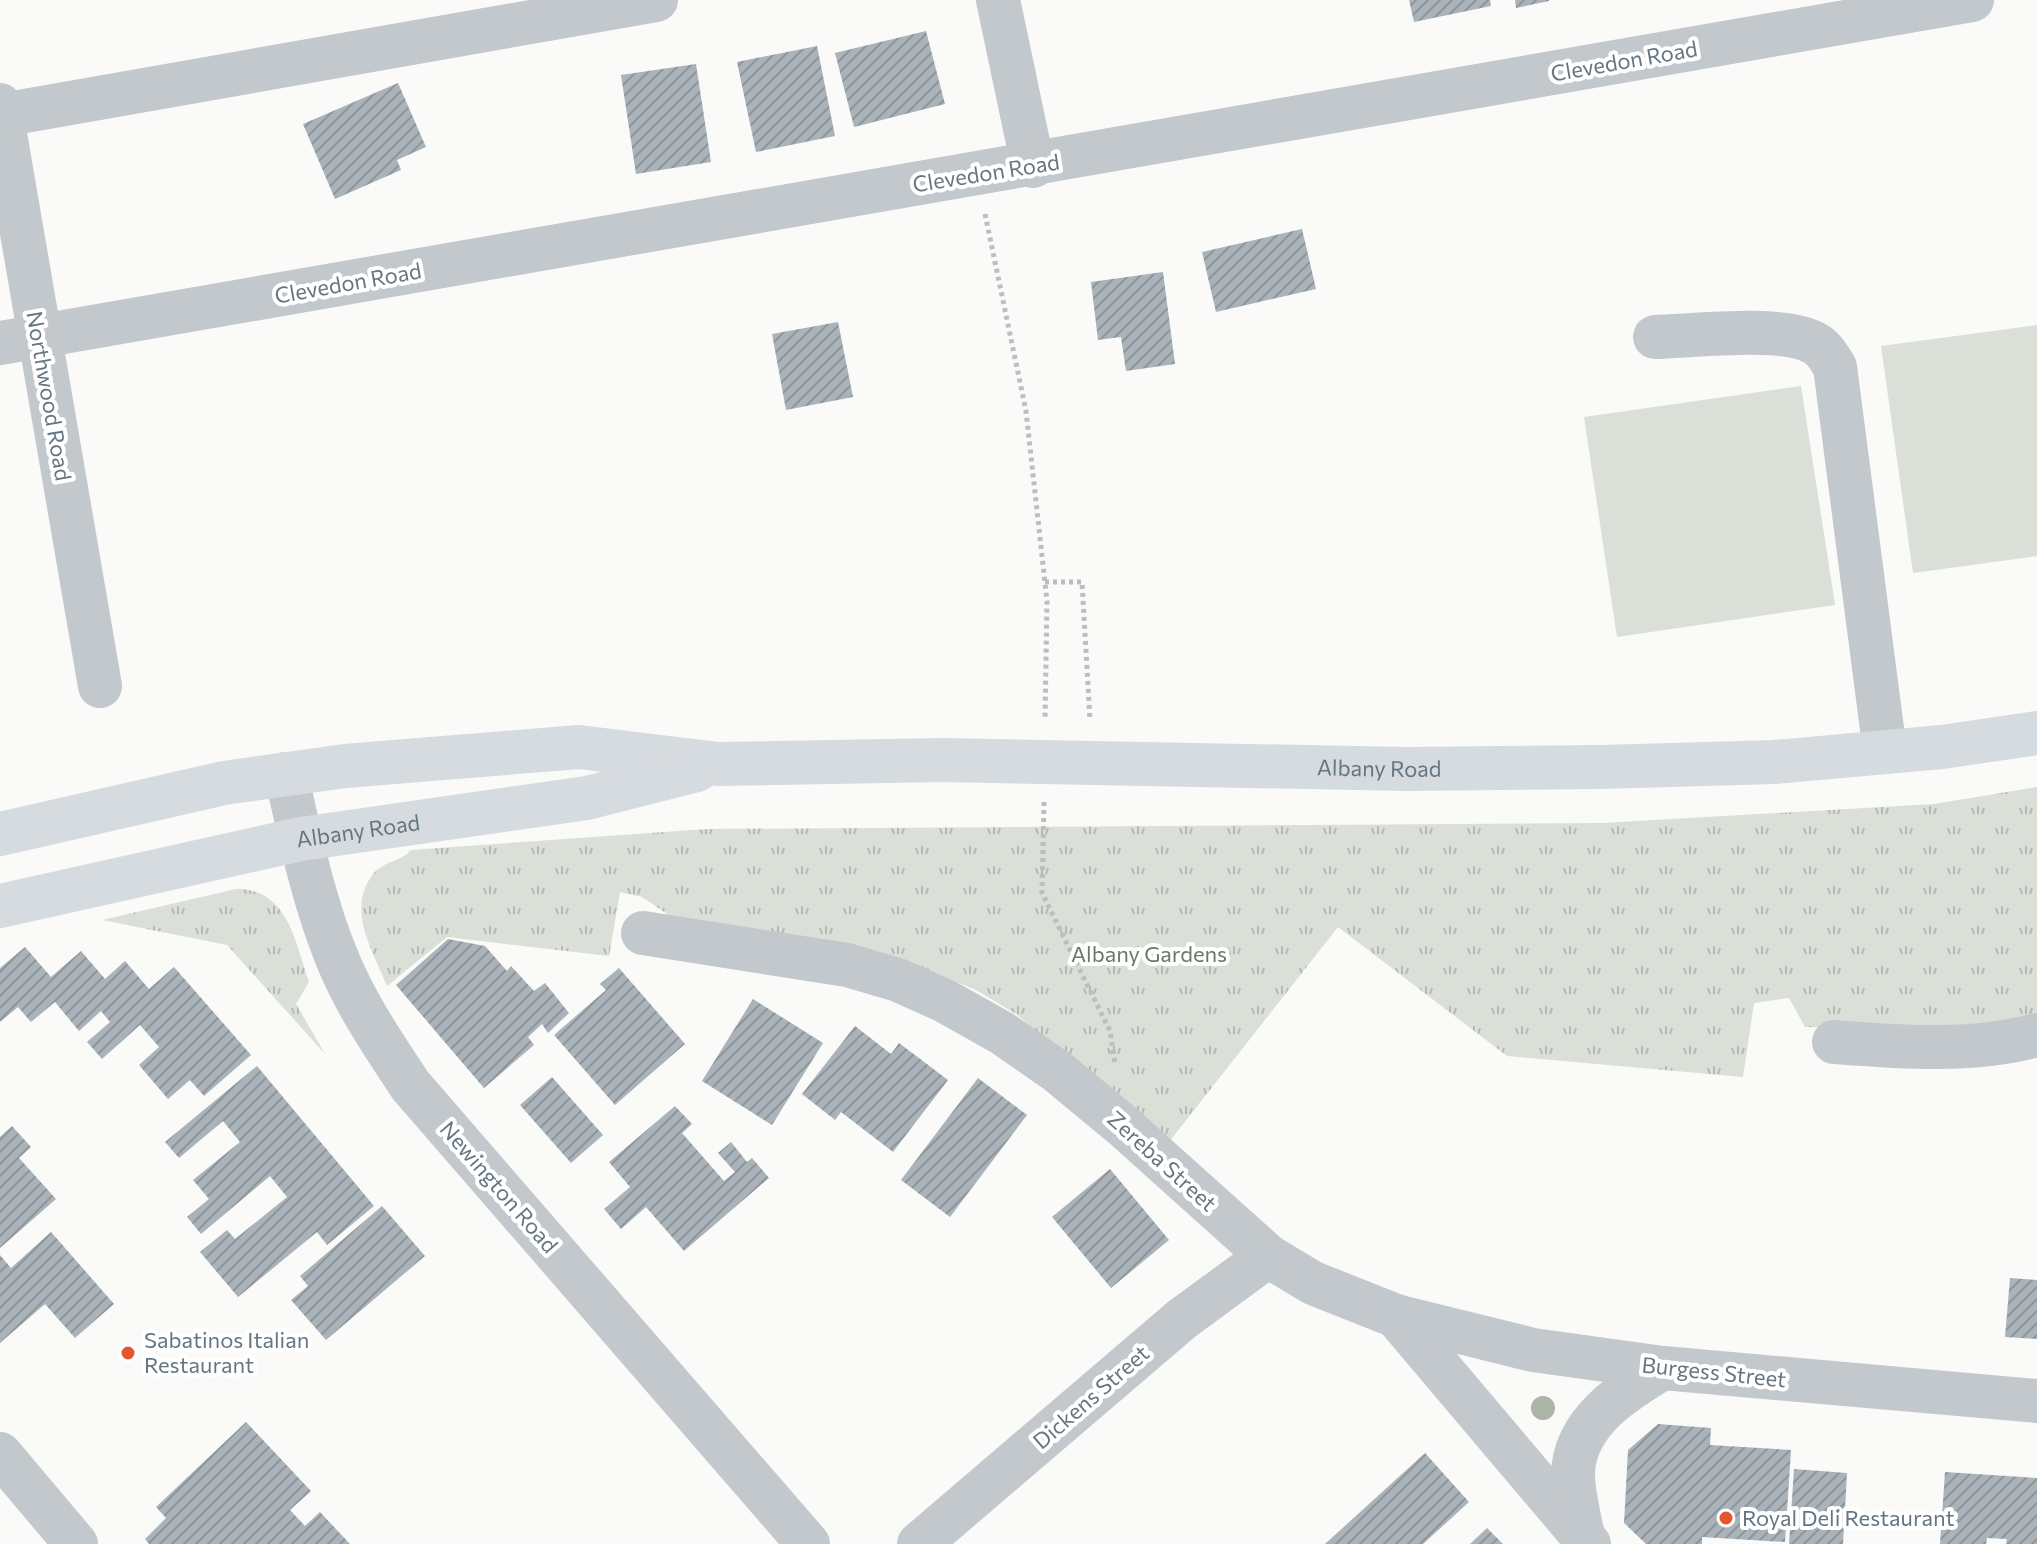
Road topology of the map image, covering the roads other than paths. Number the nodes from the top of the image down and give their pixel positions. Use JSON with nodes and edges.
{"nodes":[{"id":1,"x":656,"y":0,"type":"edge"},
{"id":2,"x":998,"y":0,"type":"edge"},
{"id":3,"x":1972,"y":0,"type":"edge"},
{"id":4,"x":1,"y":110,"type":"edge"},
{"id":5,"x":1033,"y":166,"type":"junction"},
{"id":6,"x":1655,"y":337,"type":"dead end"},
{"id":7,"x":19,"y":340,"type":"edge"},
{"id":8,"x":100,"y":686,"type":"dead end"},
{"id":9,"x":2037,"y":733,"type":"edge"},
{"id":10,"x":1885,"y":752,"type":"junction"},
{"id":11,"x":718,"y":764,"type":"junction"},
{"id":12,"x":286,"y":774,"type":"junction"},
{"id":13,"x":0,"y":834,"type":"edge"},
{"id":14,"x":301,"y":839,"type":"junction"},
{"id":15,"x":0,"y":906,"type":"edge"},
{"id":16,"x":643,"y":933,"type":"dead end"},
{"id":17,"x":2037,"y":1035,"type":"edge"},
{"id":18,"x":1834,"y":1042,"type":"dead end"},
{"id":19,"x":1268,"y":1256,"type":"junction"},
{"id":20,"x":1396,"y":1316,"type":"junction"},
{"id":21,"x":1663,"y":1368,"type":"junction"},
{"id":22,"x":2037,"y":1401,"type":"edge"},
{"id":23,"x":0,"y":1454,"type":"edge"},
{"id":24,"x":1586,"y":1540,"type":"edge"},
{"id":25,"x":76,"y":1544,"type":"edge"},
{"id":26,"x":808,"y":1544,"type":"edge"},
{"id":27,"x":919,"y":1544,"type":"edge"}],
"edges":[{"from":1,"to":4,"type":"street"},
{"from":2,"to":5,"type":"street"},
{"from":3,"to":5,"type":"street","name":"Clevedon Road"},
{"from":4,"to":7,"type":"street","name":"Northwood Road"},
{"from":5,"to":7,"type":"street","name":"Clevedon Road"},
{"from":6,"to":10,"type":"street"},
{"from":7,"to":8,"type":"street","name":"Northwood Road"},
{"from":9,"to":10,"type":"main road","name":"Albany Road"},
{"from":10,"to":11,"type":"main road","name":"Albany Road"},
{"from":11,"to":12,"type":"main road","name":"Albany Road"},
{"from":11,"to":14,"type":"main road","name":"Albany Road"},
{"from":12,"to":13,"type":"main road","name":"Albany Road"},
{"from":12,"to":14,"type":"street","name":"Newington Road"},
{"from":14,"to":15,"type":"main road","name":"Albany Road"},
{"from":14,"to":26,"type":"street","name":"Newington Road"},
{"from":16,"to":19,"type":"street","name":"Zereba Street"},
{"from":17,"to":18,"type":"street"},
{"from":19,"to":20,"type":"street","name":"Zereba Street"},
{"from":19,"to":27,"type":"street","name":"Dickens Street"},
{"from":20,"to":21,"type":"street","name":"Burgess Street"},
{"from":20,"to":24,"type":"street","name":"Zereba Street"},
{"from":21,"to":22,"type":"street","name":"Burgess Street"},
{"from":21,"to":24,"type":"street"},
{"from":23,"to":25,"type":"street"}]}
